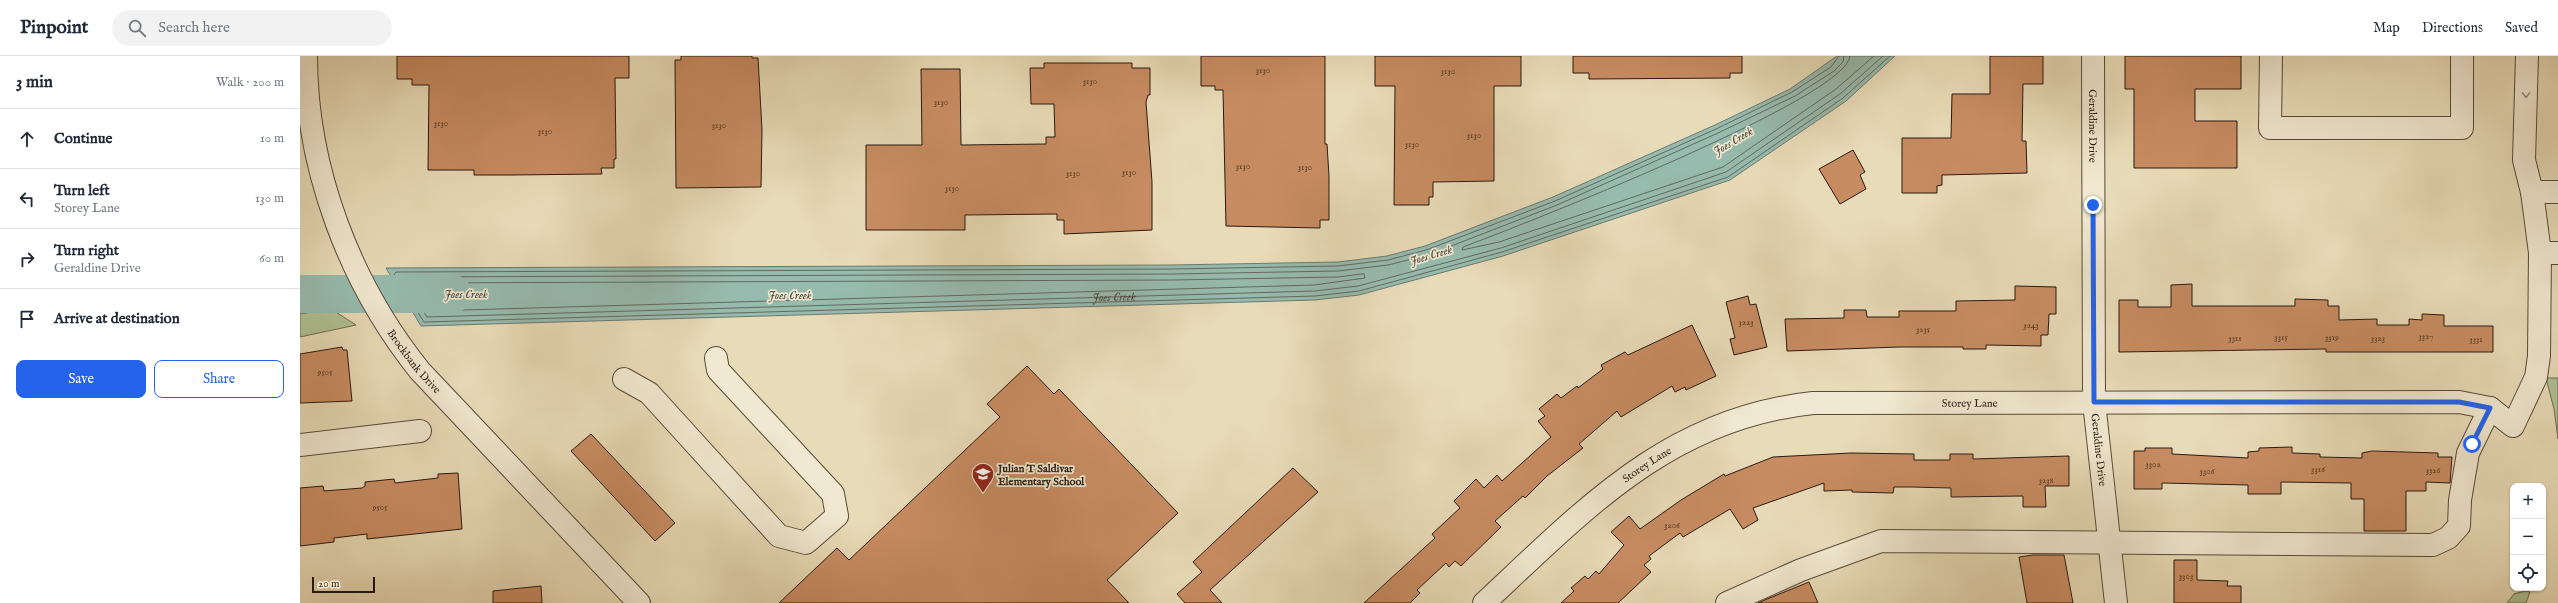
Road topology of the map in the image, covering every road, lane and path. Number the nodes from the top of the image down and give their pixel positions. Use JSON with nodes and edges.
{"nodes":[{"id":1,"x":306,"y":56,"type":"edge"},
{"id":2,"x":2093,"y":56,"type":"edge"},
{"id":3,"x":2272,"y":56,"type":"edge"},
{"id":4,"x":2462,"y":56,"type":"edge"},
{"id":5,"x":2527,"y":56,"type":"edge"},
{"id":6,"x":2532,"y":192,"type":"junction"},
{"id":7,"x":2558,"y":192,"type":"edge"},
{"id":8,"x":2549,"y":253,"type":"edge"},
{"id":9,"x":716,"y":358,"type":"dead end"},
{"id":10,"x":624,"y":379,"type":"dead end"},
{"id":11,"x":2094,"y":402,"type":"junction"},
{"id":12,"x":2490,"y":408,"type":"junction"},
{"id":13,"x":420,"y":431,"type":"dead end"},
{"id":14,"x":300,"y":445,"type":"edge"},
{"id":15,"x":2109,"y":542,"type":"junction"},
{"id":16,"x":638,"y":603,"type":"edge"},
{"id":17,"x":1484,"y":603,"type":"edge"},
{"id":18,"x":1727,"y":603,"type":"edge"},
{"id":19,"x":2116,"y":603,"type":"edge"}],
"edges":[{"from":1,"to":16,"type":"street","name":"Brockbank Drive"},
{"from":2,"to":11,"type":"street","name":"Geraldine Drive"},
{"from":3,"to":4,"type":"street"},
{"from":5,"to":6,"type":"street","one_way":true},
{"from":6,"to":7,"type":"street"},
{"from":6,"to":8,"type":"street"},
{"from":8,"to":12,"type":"street","name":"Storey Lane"},
{"from":9,"to":10,"type":"street"},
{"from":11,"to":12,"type":"street","name":"Storey Lane"},
{"from":11,"to":15,"type":"street","name":"Geraldine Drive"},
{"from":11,"to":17,"type":"street","name":"Storey Lane"},
{"from":12,"to":15,"type":"street"},
{"from":13,"to":14,"type":"street"},
{"from":15,"to":18,"type":"street"},
{"from":15,"to":19,"type":"street","name":"Geraldine Drive"}]}
